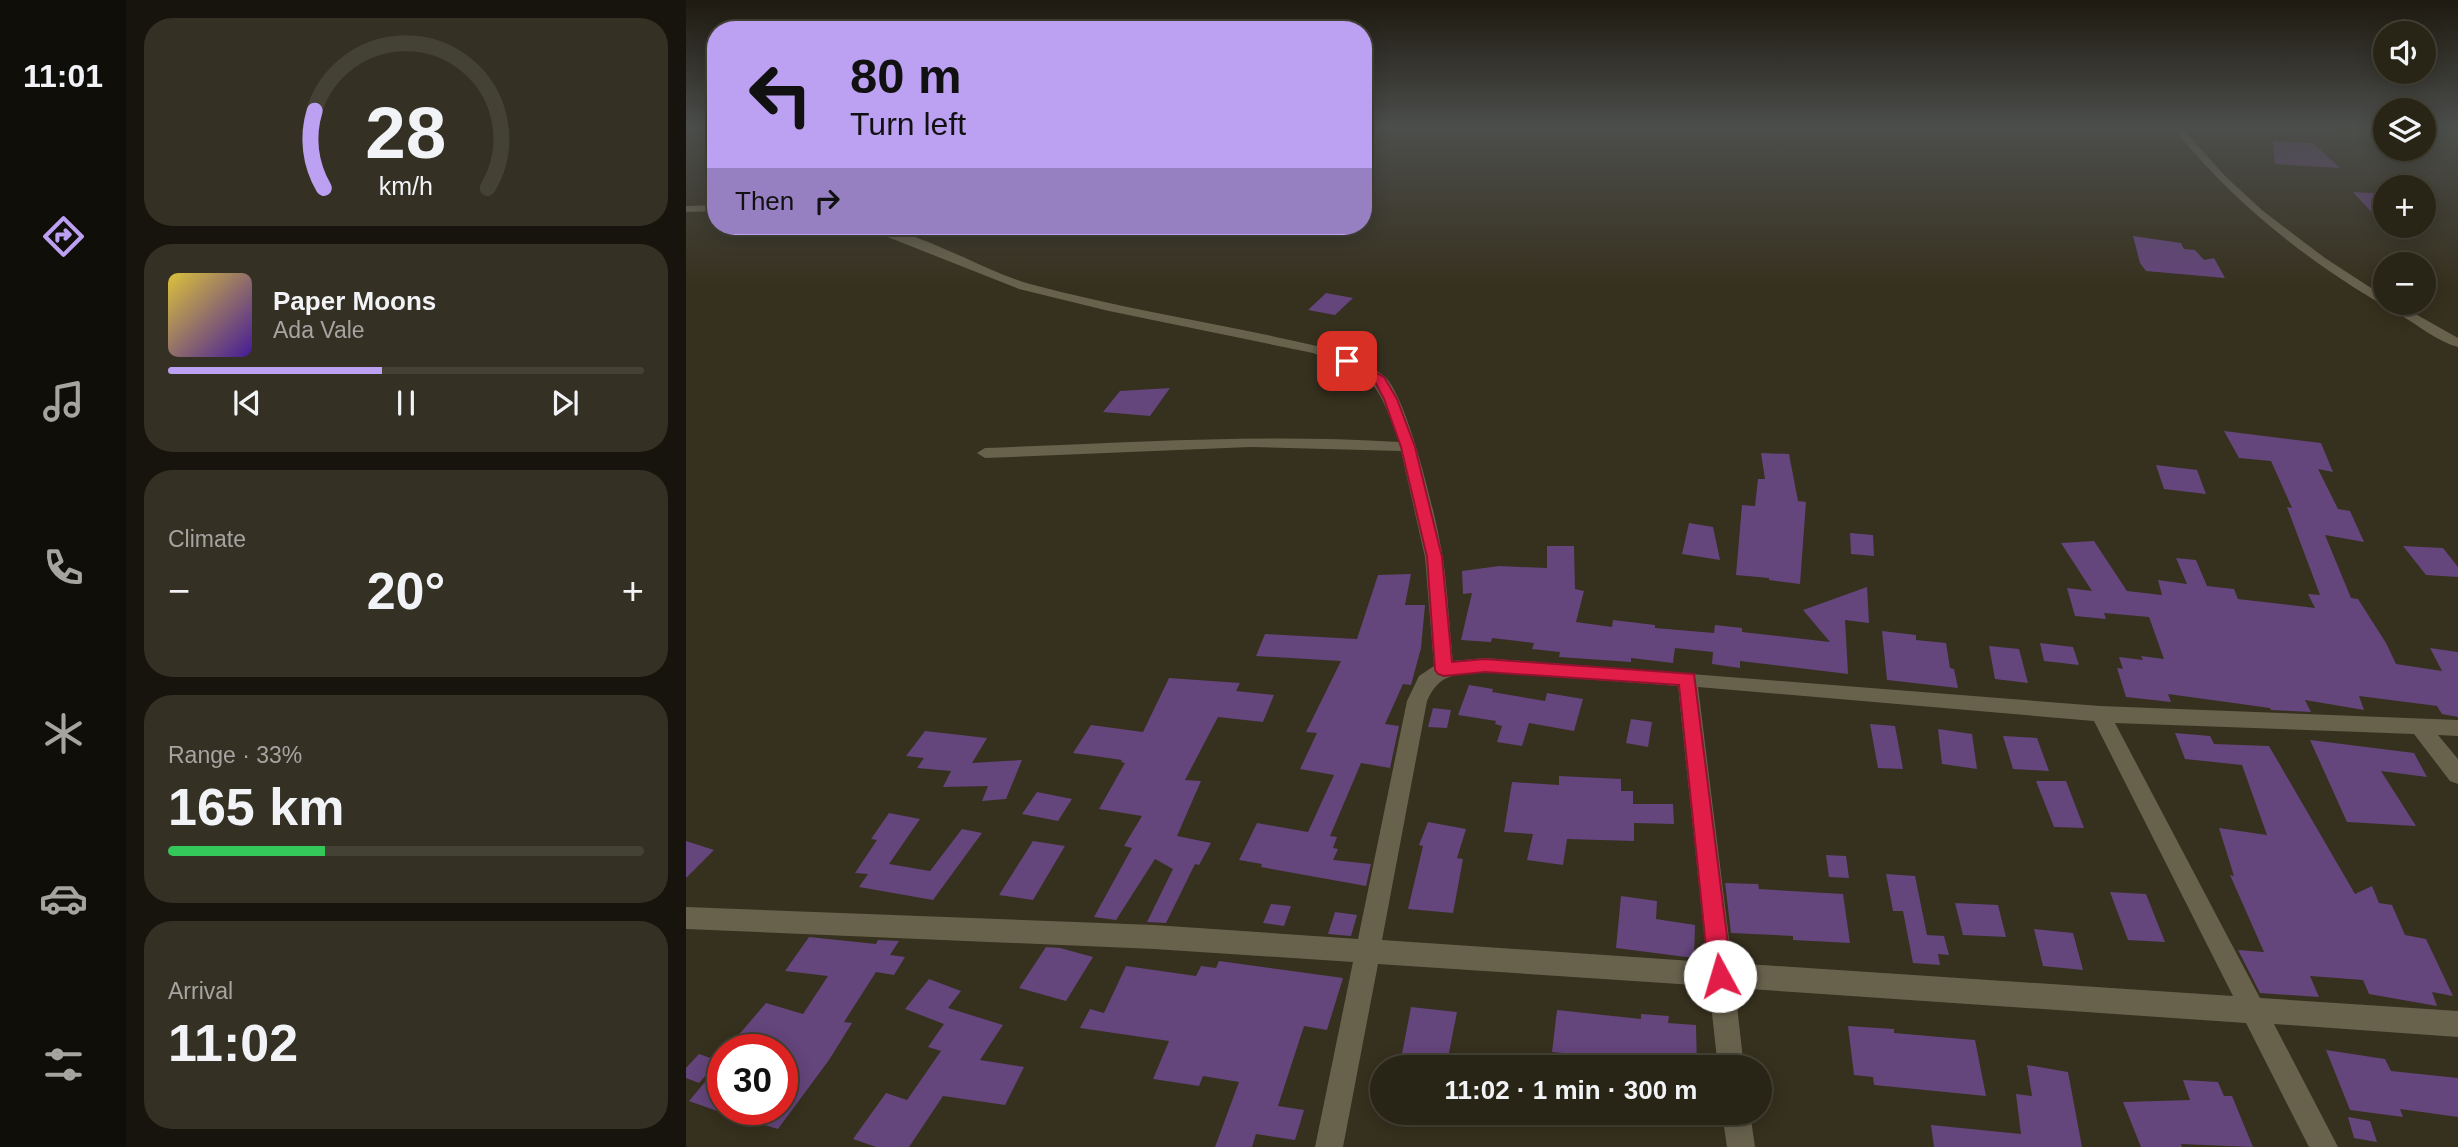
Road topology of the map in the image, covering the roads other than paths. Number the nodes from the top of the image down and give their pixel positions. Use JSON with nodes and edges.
{"nodes":[{"id":1,"x":2224,"y":181,"type":"edge"},
{"id":2,"x":707,"y":208,"type":"edge"},
{"id":3,"x":686,"y":209,"type":"edge"},
{"id":4,"x":894,"y":235,"type":"edge"},
{"id":5,"x":2373,"y":294,"type":"edge"},
{"id":6,"x":2409,"y":315,"type":"edge"},
{"id":7,"x":2458,"y":343,"type":"edge"},
{"id":8,"x":1408,"y":447,"type":"junction"},
{"id":9,"x":985,"y":453,"type":"dead end"},
{"id":10,"x":1444,"y":670,"type":"junction"},
{"id":11,"x":1687,"y":679,"type":"junction"},
{"id":12,"x":2100,"y":714,"type":"junction"},
{"id":13,"x":2418,"y":725,"type":"junction"},
{"id":14,"x":2458,"y":728,"type":"edge"},
{"id":15,"x":2458,"y":775,"type":"edge"},
{"id":16,"x":686,"y":918,"type":"edge"},
{"id":17,"x":1369,"y":951,"type":"junction"},
{"id":18,"x":1720,"y":976,"type":"junction"},
{"id":19,"x":2253,"y":1010,"type":"junction"},
{"id":20,"x":2458,"y":1024,"type":"edge"},
{"id":21,"x":1729,"y":1055,"type":"edge"},
{"id":22,"x":1738,"y":1125,"type":"edge"},
{"id":23,"x":1329,"y":1147,"type":"edge"},
{"id":24,"x":1741,"y":1147,"type":"edge"},
{"id":25,"x":2324,"y":1147,"type":"edge"}],
"edges":[{"from":1,"to":5,"type":"street"},
{"from":2,"to":3,"type":"street"},
{"from":4,"to":8,"type":"street"},
{"from":6,"to":7,"type":"street"},
{"from":8,"to":9,"type":"street"},
{"from":8,"to":10,"type":"street"},
{"from":10,"to":11,"type":"street"},
{"from":10,"to":17,"type":"street"},
{"from":11,"to":12,"type":"street"},
{"from":11,"to":18,"type":"street"},
{"from":12,"to":13,"type":"street"},
{"from":12,"to":19,"type":"street"},
{"from":13,"to":14,"type":"street"},
{"from":13,"to":15,"type":"street"},
{"from":16,"to":17,"type":"street"},
{"from":17,"to":18,"type":"street"},
{"from":17,"to":23,"type":"street"},
{"from":18,"to":19,"type":"street"},
{"from":18,"to":21,"type":"street"},
{"from":19,"to":20,"type":"street"},
{"from":19,"to":25,"type":"street"},
{"from":22,"to":24,"type":"street"}]}
